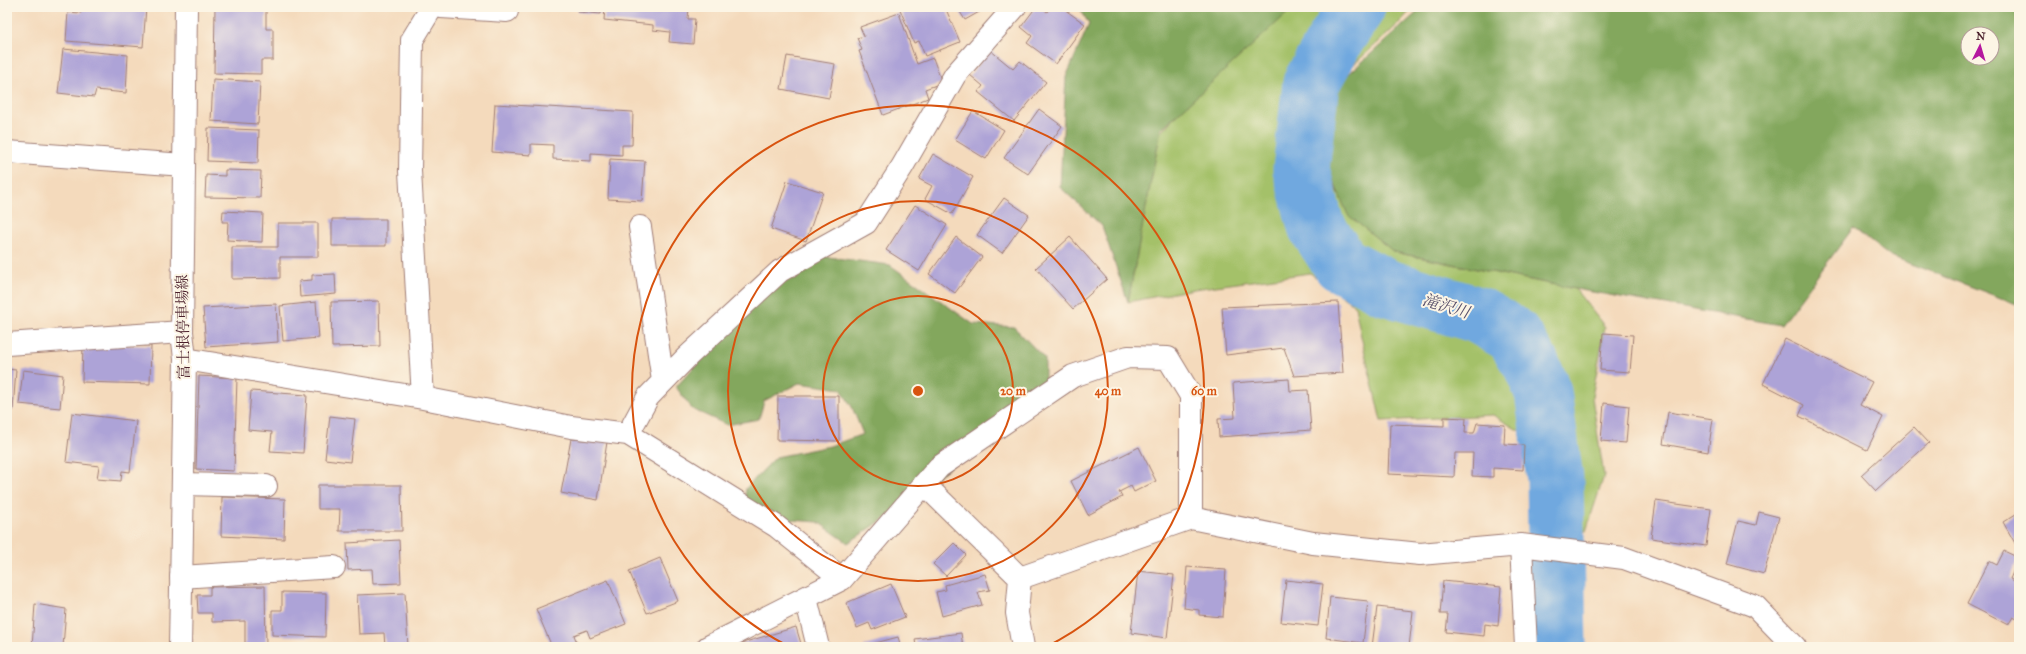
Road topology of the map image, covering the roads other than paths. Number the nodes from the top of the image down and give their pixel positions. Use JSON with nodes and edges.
{"nodes":[{"id":1,"x":186,"y":7,"type":"edge"},
{"id":2,"x":432,"y":7,"type":"edge"},
{"id":3,"x":440,"y":7,"type":"edge"},
{"id":4,"x":1015,"y":7,"type":"edge"},
{"id":5,"x":507,"y":11,"type":"dead end"},
{"id":6,"x":7,"y":152,"type":"edge"},
{"id":7,"x":184,"y":165,"type":"junction"},
{"id":8,"x":640,"y":227,"type":"dead end"},
{"id":9,"x":182,"y":332,"type":"junction"},
{"id":10,"x":7,"y":344,"type":"edge"},
{"id":11,"x":184,"y":359,"type":"junction"},
{"id":12,"x":663,"y":381,"type":"junction"},
{"id":13,"x":423,"y":398,"type":"junction"},
{"id":14,"x":628,"y":434,"type":"junction"},
{"id":15,"x":183,"y":484,"type":"junction"},
{"id":16,"x":924,"y":484,"type":"junction"},
{"id":17,"x":266,"y":486,"type":"dead end"},
{"id":18,"x":1191,"y":518,"type":"junction"},
{"id":19,"x":1521,"y":545,"type":"junction"},
{"id":20,"x":334,"y":567,"type":"dead end"},
{"id":21,"x":181,"y":577,"type":"junction"},
{"id":22,"x":1020,"y":578,"type":"junction"},
{"id":23,"x":842,"y":580,"type":"junction"},
{"id":24,"x":806,"y":598,"type":"junction"},
{"id":25,"x":180,"y":647,"type":"edge"},
{"id":26,"x":708,"y":647,"type":"edge"},
{"id":27,"x":818,"y":647,"type":"edge"},
{"id":28,"x":1023,"y":647,"type":"edge"},
{"id":29,"x":1526,"y":647,"type":"edge"},
{"id":30,"x":1795,"y":647,"type":"edge"}],
"edges":[{"from":1,"to":7,"type":"street","name":"富士根停車場線"},
{"from":2,"to":13,"type":"street"},
{"from":3,"to":5,"type":"street"},
{"from":4,"to":12,"type":"street"},
{"from":6,"to":7,"type":"street"},
{"from":7,"to":9,"type":"street","name":"富士根停車場線"},
{"from":8,"to":12,"type":"street"},
{"from":9,"to":10,"type":"street"},
{"from":9,"to":11,"type":"street","name":"富士根停車場線"},
{"from":11,"to":13,"type":"street"},
{"from":11,"to":15,"type":"street","name":"富士根停車場線"},
{"from":12,"to":14,"type":"street"},
{"from":13,"to":14,"type":"street"},
{"from":14,"to":23,"type":"street"},
{"from":15,"to":17,"type":"street"},
{"from":15,"to":21,"type":"street","name":"富士根停車場線"},
{"from":16,"to":18,"type":"street"},
{"from":16,"to":22,"type":"street"},
{"from":16,"to":23,"type":"street"},
{"from":18,"to":19,"type":"street"},
{"from":18,"to":22,"type":"street"},
{"from":19,"to":29,"type":"street"},
{"from":19,"to":30,"type":"street"},
{"from":20,"to":21,"type":"street"},
{"from":21,"to":25,"type":"street","name":"富士根停車場線"},
{"from":22,"to":28,"type":"street"},
{"from":23,"to":24,"type":"street"},
{"from":24,"to":26,"type":"street"},
{"from":24,"to":27,"type":"street"}]}
